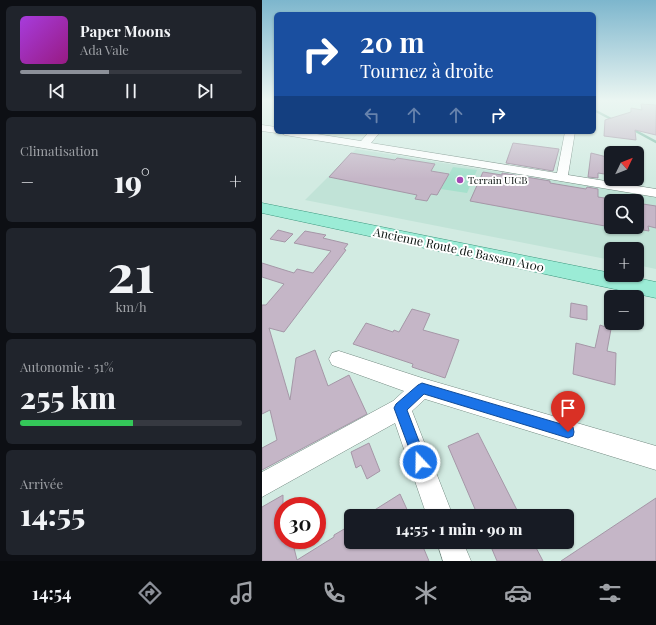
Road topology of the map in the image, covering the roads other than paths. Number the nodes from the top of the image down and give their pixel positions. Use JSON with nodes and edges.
{"nodes":[{"id":1,"x":262,"y":128,"type":"edge"},
{"id":2,"x":274,"y":130,"type":"edge"},
{"id":3,"x":297,"y":134,"type":"edge"},
{"id":4,"x":373,"y":134,"type":"edge"},
{"id":5,"x":570,"y":134,"type":"edge"},
{"id":6,"x":362,"y":145,"type":"junction"},
{"id":7,"x":562,"y":177,"type":"junction"},
{"id":8,"x":656,"y":193,"type":"edge"},
{"id":9,"x":262,"y":208,"type":"edge"},
{"id":10,"x":656,"y":290,"type":"edge"},
{"id":11,"x":339,"y":359,"type":"dead end"},
{"id":12,"x":422,"y":388,"type":"junction"},
{"id":13,"x":400,"y":408,"type":"junction"},
{"id":14,"x":656,"y":458,"type":"edge"},
{"id":15,"x":262,"y":485,"type":"edge"},
{"id":16,"x":437,"y":509,"type":"edge"},
{"id":17,"x":453,"y":549,"type":"edge"},
{"id":18,"x":457,"y":561,"type":"edge"}],
"edges":[{"from":1,"to":2,"type":"street"},
{"from":3,"to":6,"type":"street"},
{"from":4,"to":6,"type":"street"},
{"from":5,"to":7,"type":"street"},
{"from":6,"to":7,"type":"street"},
{"from":7,"to":8,"type":"street"},
{"from":9,"to":10,"type":"main road","name":"Ancienne Route de Bassam A100"},
{"from":11,"to":12,"type":"street"},
{"from":12,"to":13,"type":"street"},
{"from":12,"to":14,"type":"street"},
{"from":13,"to":15,"type":"street"},
{"from":13,"to":16,"type":"street"},
{"from":17,"to":18,"type":"street"}]}
